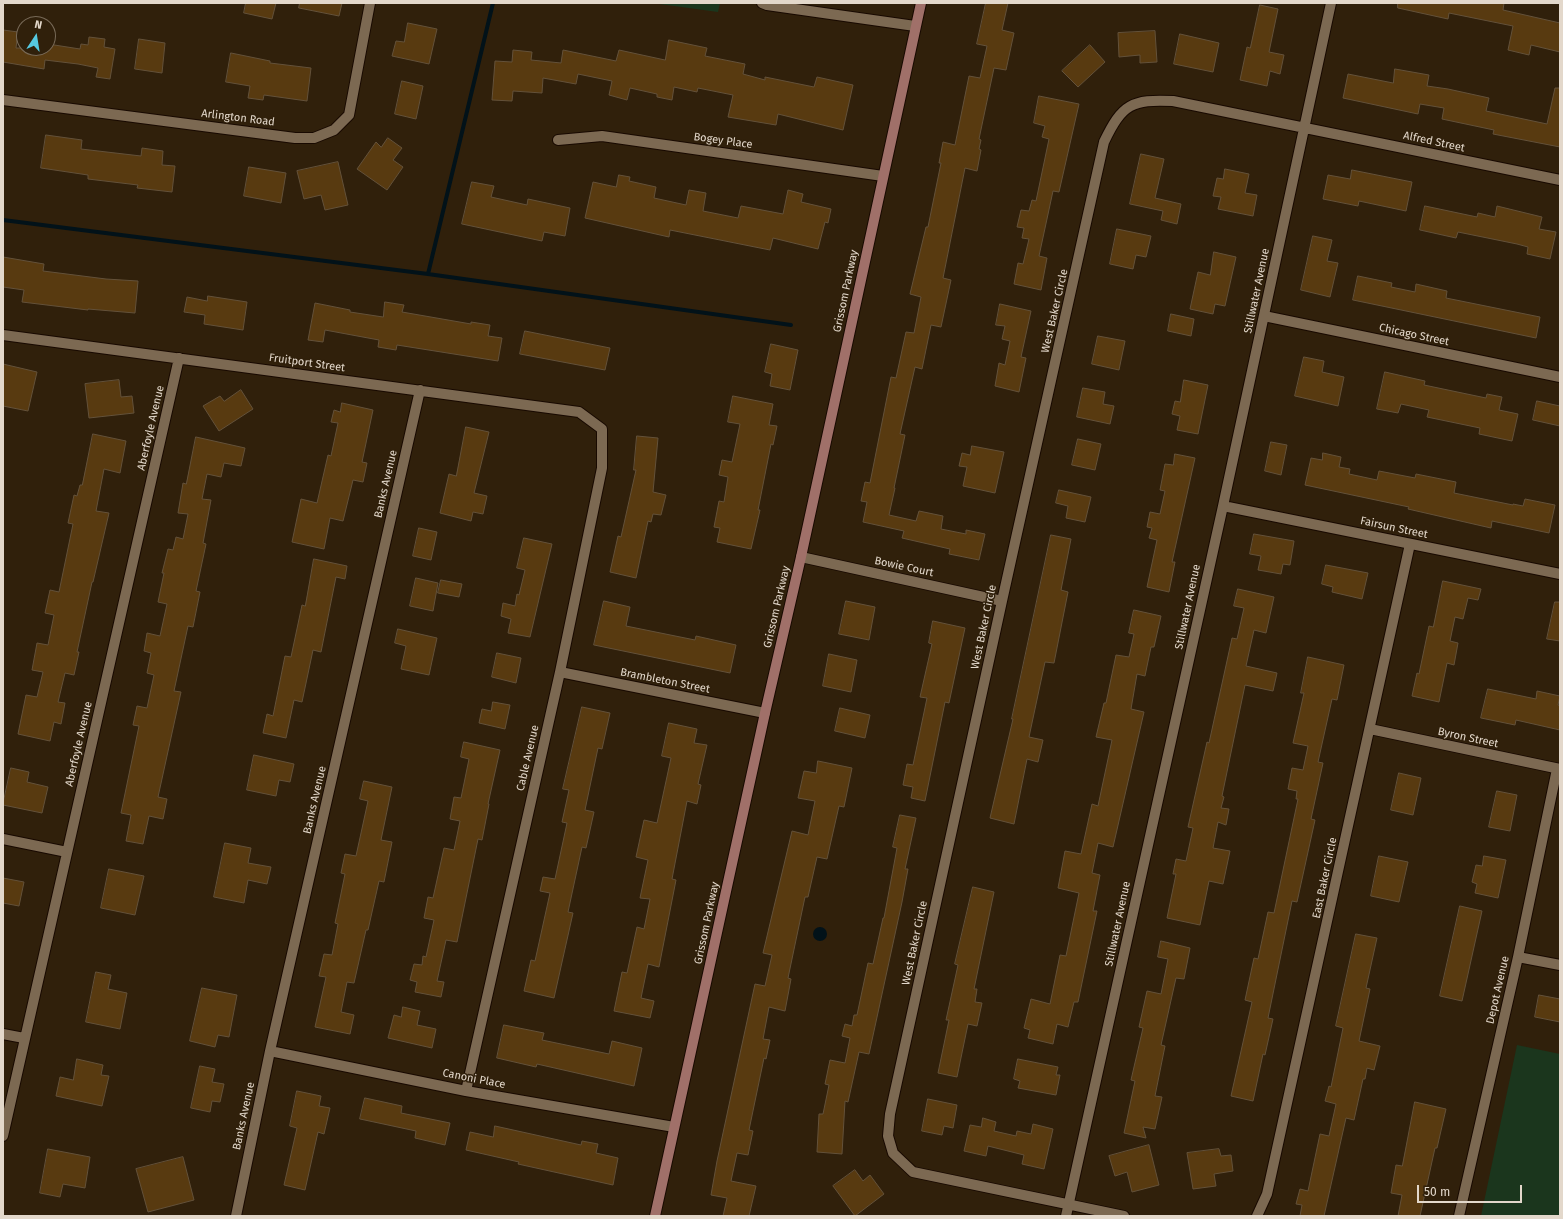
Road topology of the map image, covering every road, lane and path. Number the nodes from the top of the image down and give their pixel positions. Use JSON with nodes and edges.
{"nodes":[{"id":1,"x":370,"y":3,"type":"edge"},
{"id":2,"x":762,"y":3,"type":"edge"},
{"id":3,"x":920,"y":3,"type":"edge"},
{"id":4,"x":1331,"y":3,"type":"edge"},
{"id":5,"x":915,"y":26,"type":"junction"},
{"id":6,"x":3,"y":100,"type":"edge"},
{"id":7,"x":1304,"y":127,"type":"junction"},
{"id":8,"x":558,"y":140,"type":"dead end"},
{"id":9,"x":883,"y":176,"type":"junction"},
{"id":10,"x":1560,"y":180,"type":"edge"},
{"id":11,"x":1264,"y":316,"type":"junction"},
{"id":12,"x":3,"y":334,"type":"edge"},
{"id":13,"x":179,"y":358,"type":"junction"},
{"id":14,"x":1560,"y":377,"type":"edge"},
{"id":15,"x":420,"y":390,"type":"junction"},
{"id":16,"x":602,"y":429,"type":"joint"},
{"id":17,"x":1223,"y":506,"type":"junction"},
{"id":18,"x":1410,"y":544,"type":"junction"},
{"id":19,"x":802,"y":557,"type":"junction"},
{"id":20,"x":1560,"y":574,"type":"edge"},
{"id":21,"x":1002,"y":601,"type":"junction"},
{"id":22,"x":560,"y":672,"type":"junction"},
{"id":23,"x":765,"y":713,"type":"junction"},
{"id":24,"x":1370,"y":729,"type":"junction"},
{"id":25,"x":1559,"y":769,"type":"edge"},
{"id":26,"x":3,"y":839,"type":"edge"},
{"id":27,"x":67,"y":852,"type":"junction"},
{"id":28,"x":1518,"y":957,"type":"junction"},
{"id":29,"x":1560,"y":965,"type":"edge"},
{"id":30,"x":3,"y":1034,"type":"edge"},
{"id":31,"x":24,"y":1038,"type":"junction"},
{"id":32,"x":270,"y":1051,"type":"junction"},
{"id":33,"x":466,"y":1091,"type":"junction"},
{"id":34,"x":674,"y":1127,"type":"junction"},
{"id":35,"x":3,"y":1136,"type":"edge"},
{"id":36,"x":1068,"y":1204,"type":"junction"},
{"id":37,"x":236,"y":1216,"type":"edge"},
{"id":38,"x":655,"y":1216,"type":"edge"},
{"id":39,"x":1066,"y":1216,"type":"edge"},
{"id":40,"x":1124,"y":1216,"type":"edge"},
{"id":41,"x":1257,"y":1216,"type":"edge"},
{"id":42,"x":1459,"y":1216,"type":"edge"}],
"edges":[{"from":1,"to":6,"type":"street","name":"Arlington Road"},
{"from":2,"to":5,"type":"street"},
{"from":3,"to":5,"type":"main road","name":"Grissom Parkway"},
{"from":4,"to":7,"type":"street","name":"Stillwater Avenue"},
{"from":5,"to":9,"type":"main road","name":"Grissom Parkway"},
{"from":7,"to":10,"type":"street","name":"Alfred Street"},
{"from":7,"to":11,"type":"street","name":"Stillwater Avenue"},
{"from":7,"to":21,"type":"street","name":"West Baker Circle"},
{"from":8,"to":9,"type":"street","name":"Bogey Place"},
{"from":9,"to":19,"type":"main road","name":"Grissom Parkway"},
{"from":11,"to":14,"type":"street","name":"Chicago Street"},
{"from":11,"to":17,"type":"street","name":"Stillwater Avenue"},
{"from":12,"to":13,"type":"street","name":"Fruitport Street"},
{"from":13,"to":15,"type":"street","name":"Fruitport Street"},
{"from":13,"to":27,"type":"street","name":"Aberfoyle Avenue"},
{"from":15,"to":16,"type":"street","name":"Fruitport Street"},
{"from":15,"to":32,"type":"street","name":"Banks Avenue"},
{"from":16,"to":22,"type":"street","name":"Cable Avenue"},
{"from":17,"to":18,"type":"street","name":"Fairsun Street"},
{"from":17,"to":36,"type":"street","name":"Stillwater Avenue"},
{"from":18,"to":20,"type":"street","name":"Fairsun Street"},
{"from":18,"to":24,"type":"street","name":"East Baker Circle"},
{"from":19,"to":21,"type":"street","name":"Bowie Court"},
{"from":19,"to":23,"type":"main road","name":"Grissom Parkway"},
{"from":21,"to":36,"type":"street","name":"West Baker Circle"},
{"from":22,"to":23,"type":"street","name":"Brambleton Street"},
{"from":22,"to":33,"type":"street","name":"Cable Avenue"},
{"from":23,"to":34,"type":"main road","name":"Grissom Parkway"},
{"from":24,"to":25,"type":"street","name":"Byron Street"},
{"from":24,"to":41,"type":"street","name":"East Baker Circle"},
{"from":25,"to":28,"type":"street","name":"Depot Avenue"},
{"from":26,"to":27,"type":"street"},
{"from":27,"to":31,"type":"street","name":"Aberfoyle Avenue"},
{"from":28,"to":29,"type":"street"},
{"from":28,"to":42,"type":"street","name":"Depot Avenue"},
{"from":30,"to":31,"type":"street"},
{"from":31,"to":35,"type":"street","name":"Aberfoyle Avenue"},
{"from":32,"to":33,"type":"street","name":"Canoni Place"},
{"from":32,"to":37,"type":"street","name":"Banks Avenue"},
{"from":33,"to":34,"type":"street","name":"Canoni Place"},
{"from":34,"to":38,"type":"main road","name":"Grissom Parkway"},
{"from":36,"to":39,"type":"street","name":"Stillwater Avenue"},
{"from":36,"to":40,"type":"street"}]}
